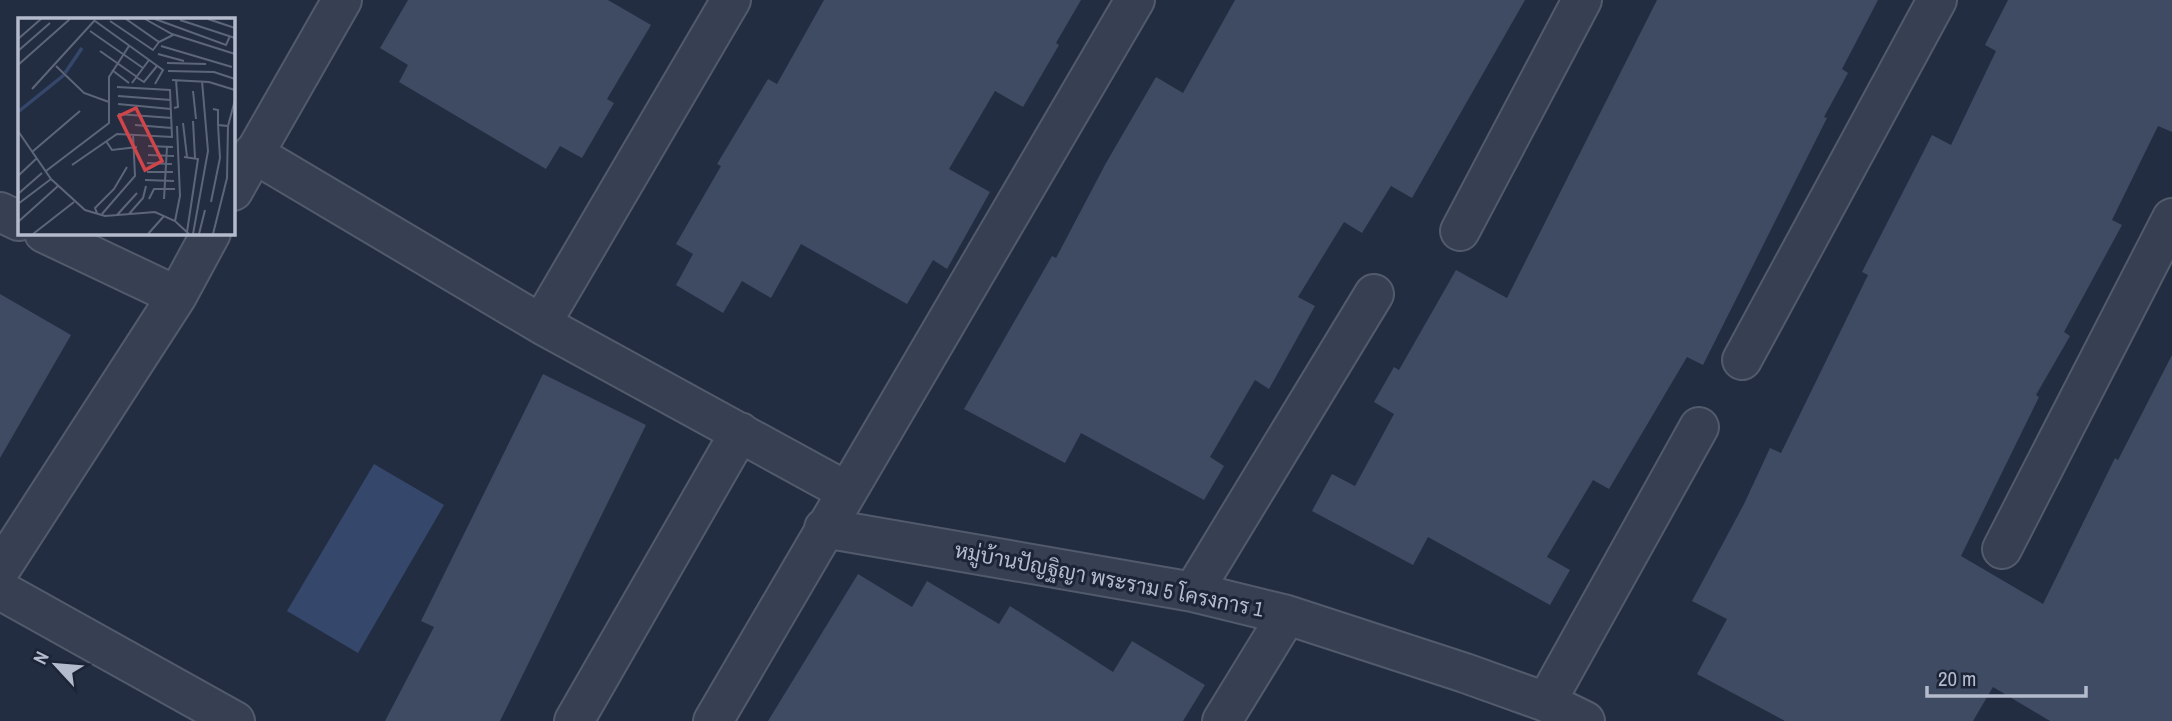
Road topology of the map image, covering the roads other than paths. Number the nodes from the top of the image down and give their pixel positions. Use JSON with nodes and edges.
{"nodes":[{"id":1,"x":342,"y":0,"type":"edge"},
{"id":2,"x":731,"y":0,"type":"edge"},
{"id":3,"x":1135,"y":0,"type":"edge"},
{"id":4,"x":1583,"y":0,"type":"edge"},
{"id":5,"x":1937,"y":0,"type":"edge"},
{"id":6,"x":253,"y":153,"type":"junction"},
{"id":7,"x":234,"y":189,"type":"edge"},
{"id":8,"x":0,"y":212,"type":"edge"},
{"id":9,"x":2172,"y":218,"type":"edge"},
{"id":10,"x":18,"y":221,"type":"edge"},
{"id":11,"x":1460,"y":231,"type":"dead end"},
{"id":12,"x":46,"y":234,"type":"edge"},
{"id":13,"x":210,"y":234,"type":"edge"},
{"id":14,"x":1374,"y":294,"type":"dead end"},
{"id":15,"x":177,"y":296,"type":"junction"},
{"id":16,"x":541,"y":324,"type":"junction"},
{"id":17,"x":1742,"y":360,"type":"dead end"},
{"id":18,"x":1699,"y":428,"type":"dead end"},
{"id":19,"x":740,"y":432,"type":"junction"},
{"id":20,"x":846,"y":491,"type":"junction"},
{"id":21,"x":824,"y":528,"type":"junction"},
{"id":22,"x":2003,"y":549,"type":"dead end"},
{"id":23,"x":0,"y":570,"type":"edge"},
{"id":24,"x":0,"y":590,"type":"edge"},
{"id":25,"x":1193,"y":592,"type":"junction"},
{"id":26,"x":1287,"y":615,"type":"junction"},
{"id":27,"x":1546,"y":702,"type":"junction"},
{"id":28,"x":235,"y":721,"type":"edge"},
{"id":29,"x":574,"y":721,"type":"edge"},
{"id":30,"x":713,"y":721,"type":"edge"},
{"id":31,"x":1222,"y":721,"type":"edge"},
{"id":32,"x":1585,"y":721,"type":"edge"}],
"edges":[{"from":1,"to":6,"type":"street"},
{"from":2,"to":16,"type":"street"},
{"from":3,"to":20,"type":"street"},
{"from":4,"to":11,"type":"street"},
{"from":5,"to":17,"type":"street"},
{"from":6,"to":7,"type":"street"},
{"from":6,"to":16,"type":"street"},
{"from":8,"to":10,"type":"street"},
{"from":9,"to":22,"type":"street"},
{"from":12,"to":15,"type":"street"},
{"from":13,"to":15,"type":"street"},
{"from":14,"to":25,"type":"street"},
{"from":15,"to":23,"type":"street"},
{"from":16,"to":19,"type":"street"},
{"from":18,"to":27,"type":"street"},
{"from":19,"to":20,"type":"street"},
{"from":19,"to":29,"type":"street"},
{"from":20,"to":21,"type":"street"},
{"from":21,"to":25,"type":"street","name":"หมู่บ้านปัญฐิญา พระราม 5 โครงการ 1"},
{"from":21,"to":30,"type":"street"},
{"from":24,"to":28,"type":"street"},
{"from":25,"to":26,"type":"street","name":"หมู่บ้านปัญฐิญา พระราม 5 โครงการ 1"},
{"from":26,"to":27,"type":"street","name":"หมู่บ้านปัญฐิญา พระราม 5 โครงการ 1"},
{"from":26,"to":31,"type":"street"},
{"from":27,"to":32,"type":"street","name":"หมู่บ้านปัญฐิญา พระราม 5 โครงการ 1"}]}
